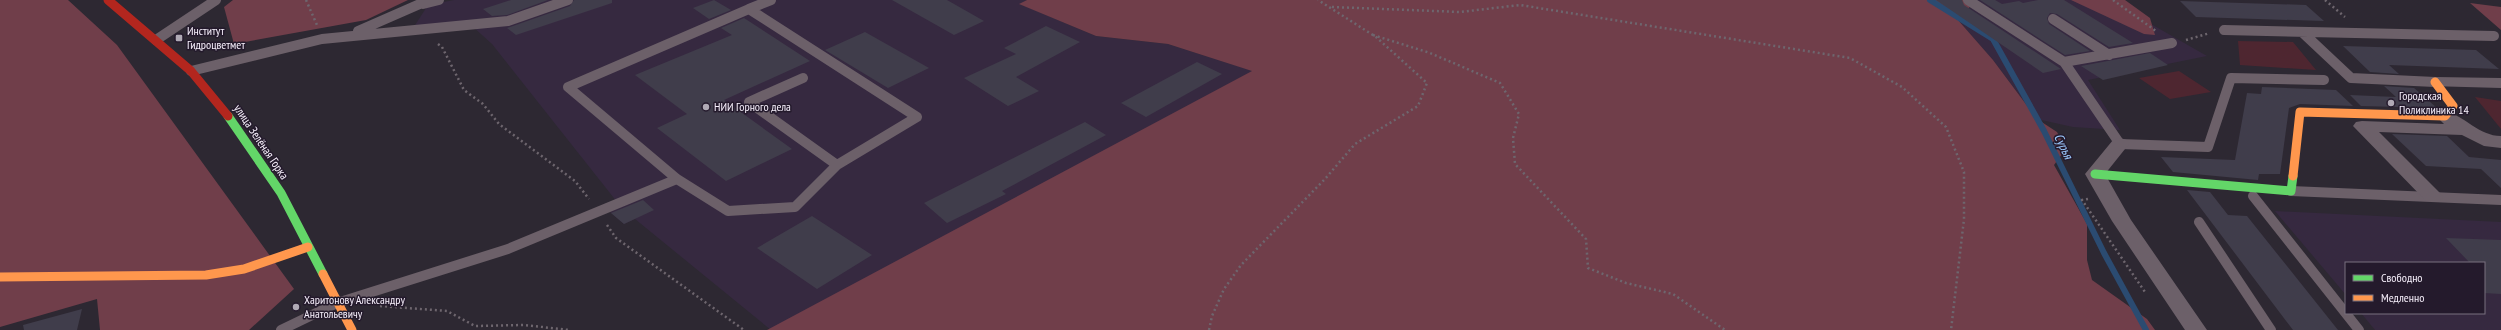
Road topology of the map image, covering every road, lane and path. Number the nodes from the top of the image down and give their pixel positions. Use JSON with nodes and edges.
{"nodes":[{"id":1,"x":108,"y":0,"type":"edge"},
{"id":2,"x":216,"y":0,"type":"edge"},
{"id":3,"x":306,"y":0,"type":"edge"},
{"id":4,"x":429,"y":0,"type":"edge"},
{"id":5,"x":438,"y":0,"type":"edge"},
{"id":6,"x":568,"y":0,"type":"edge"},
{"id":7,"x":771,"y":0,"type":"edge"},
{"id":8,"x":1318,"y":0,"type":"edge"},
{"id":9,"x":1968,"y":0,"type":"edge"},
{"id":10,"x":2114,"y":0,"type":"edge"},
{"id":11,"x":421,"y":5,"type":"junction"},
{"id":12,"x":1332,"y":7,"type":"junction"},
{"id":13,"x":749,"y":9,"type":"junction"},
{"id":14,"x":2053,"y":19,"type":"dead end"},
{"id":15,"x":419,"y":29,"type":"junction"},
{"id":16,"x":2224,"y":30,"type":"joint"},
{"id":17,"x":2302,"y":32,"type":"junction"},
{"id":18,"x":348,"y":35,"type":"junction"},
{"id":19,"x":1373,"y":35,"type":"junction"},
{"id":20,"x":2494,"y":36,"type":"dead end"},
{"id":21,"x":322,"y":38,"type":"junction"},
{"id":22,"x":156,"y":40,"type":"junction"},
{"id":23,"x":2172,"y":44,"type":"junction"},
{"id":24,"x":2109,"y":54,"type":"junction"},
{"id":25,"x":2064,"y":62,"type":"junction"},
{"id":26,"x":191,"y":71,"type":"junction"},
{"id":27,"x":803,"y":78,"type":"dead end"},
{"id":28,"x":2324,"y":80,"type":"dead end"},
{"id":29,"x":2435,"y":82,"type":"junction"},
{"id":30,"x":2501,"y":83,"type":"edge"},
{"id":31,"x":2445,"y":116,"type":"junction"},
{"id":32,"x":2465,"y":130,"type":"junction"},
{"id":33,"x":2501,"y":142,"type":"edge"},
{"id":34,"x":2120,"y":144,"type":"junction"},
{"id":35,"x":837,"y":165,"type":"junction"},
{"id":36,"x":2095,"y":174,"type":"junction"},
{"id":37,"x":677,"y":179,"type":"junction"},
{"id":38,"x":2291,"y":191,"type":"junction"},
{"id":39,"x":2253,"y":196,"type":"dead end"},
{"id":40,"x":2433,"y":197,"type":"junction"},
{"id":41,"x":2501,"y":200,"type":"edge"},
{"id":42,"x":598,"y":212,"type":"junction"},
{"id":43,"x":2199,"y":222,"type":"dead end"},
{"id":44,"x":308,"y":247,"type":"junction"},
{"id":45,"x":0,"y":277,"type":"edge"},
{"id":46,"x":337,"y":303,"type":"junction"},
{"id":47,"x":376,"y":306,"type":"dead end"},
{"id":48,"x":2345,"y":312,"type":"edge"},
{"id":49,"x":2346,"y":314,"type":"edge"},
{"id":50,"x":281,"y":330,"type":"edge"},
{"id":51,"x":352,"y":330,"type":"edge"},
{"id":52,"x":569,"y":330,"type":"edge"},
{"id":53,"x":744,"y":330,"type":"edge"},
{"id":54,"x":1209,"y":330,"type":"edge"},
{"id":55,"x":1725,"y":330,"type":"edge"},
{"id":56,"x":1952,"y":330,"type":"edge"},
{"id":57,"x":2196,"y":330,"type":"edge"},
{"id":58,"x":2270,"y":330,"type":"edge"},
{"id":59,"x":2359,"y":330,"type":"edge"}],
"edges":[{"from":1,"to":22,"type":"street","name":"улица Зелёная Горка"},
{"from":2,"to":22,"type":"lane"},
{"from":3,"to":21,"type":"path"},
{"from":4,"to":11,"type":"lane"},
{"from":5,"to":11,"type":"lane"},
{"from":6,"to":15,"type":"lane"},
{"from":7,"to":13,"type":"lane"},
{"from":8,"to":12,"type":"path"},
{"from":9,"to":25,"type":"lane"},
{"from":10,"to":23,"type":"path"},
{"from":11,"to":18,"type":"lane"},
{"from":12,"to":19,"type":"path"},
{"from":12,"to":56,"type":"path"},
{"from":13,"to":35,"type":"lane"},
{"from":13,"to":37,"type":"lane"},
{"from":14,"to":24,"type":"lane"},
{"from":15,"to":18,"type":"lane"},
{"from":15,"to":42,"type":"path"},
{"from":16,"to":17,"type":"lane"},
{"from":16,"to":23,"type":"path"},
{"from":17,"to":20,"type":"lane"},
{"from":17,"to":29,"type":"lane"},
{"from":18,"to":21,"type":"lane"},
{"from":19,"to":54,"type":"path"},
{"from":19,"to":55,"type":"path"},
{"from":21,"to":26,"type":"lane"},
{"from":22,"to":26,"type":"street","name":"улица Зелёная Горка"},
{"from":23,"to":24,"type":"lane"},
{"from":24,"to":25,"type":"lane"},
{"from":25,"to":34,"type":"lane"},
{"from":26,"to":44,"type":"street","name":"улица Зелёная Горка"},
{"from":27,"to":35,"type":"lane"},
{"from":28,"to":34,"type":"lane"},
{"from":29,"to":30,"type":"street"},
{"from":29,"to":31,"type":"street"},
{"from":31,"to":32,"type":"street"},
{"from":31,"to":38,"type":"street"},
{"from":32,"to":33,"type":"street"},
{"from":32,"to":40,"type":"street"},
{"from":34,"to":36,"type":"street"},
{"from":35,"to":37,"type":"lane"},
{"from":36,"to":38,"type":"street"},
{"from":36,"to":57,"type":"street"},
{"from":37,"to":42,"type":"lane"},
{"from":38,"to":40,"type":"lane"},
{"from":39,"to":48,"type":"lane"},
{"from":40,"to":41,"type":"lane"},
{"from":42,"to":46,"type":"lane"},
{"from":42,"to":53,"type":"path"},
{"from":43,"to":58,"type":"lane"},
{"from":44,"to":45,"type":"street"},
{"from":44,"to":46,"type":"street","name":"улица Зелёная Горка"},
{"from":46,"to":50,"type":"lane"},
{"from":46,"to":51,"type":"street","name":"улица Зелёная Горка"},
{"from":47,"to":52,"type":"path"},
{"from":49,"to":59,"type":"lane"}]}
